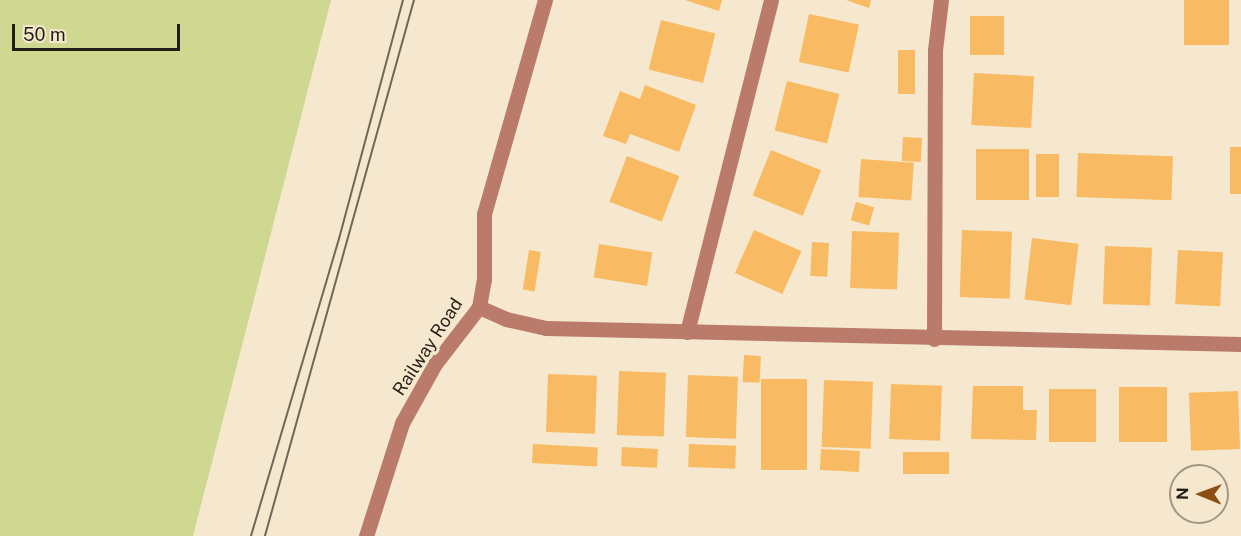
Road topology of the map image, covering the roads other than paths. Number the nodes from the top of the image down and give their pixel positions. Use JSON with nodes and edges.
{"nodes":[{"id":1,"x":545,"y":0,"type":"edge"},
{"id":2,"x":771,"y":0,"type":"edge"},
{"id":3,"x":941,"y":0,"type":"edge"},
{"id":4,"x":479,"y":307,"type":"junction"},
{"id":5,"x":687,"y":332,"type":"junction"},
{"id":6,"x":934,"y":339,"type":"junction"},
{"id":7,"x":1241,"y":344,"type":"edge"},
{"id":8,"x":366,"y":536,"type":"edge"}],
"edges":[{"from":1,"to":4,"type":"street","name":"Railway Road"},
{"from":2,"to":5,"type":"street"},
{"from":3,"to":6,"type":"street"},
{"from":4,"to":5,"type":"street"},
{"from":4,"to":8,"type":"street","name":"Railway Road"},
{"from":5,"to":6,"type":"street"},
{"from":6,"to":7,"type":"street"}]}
